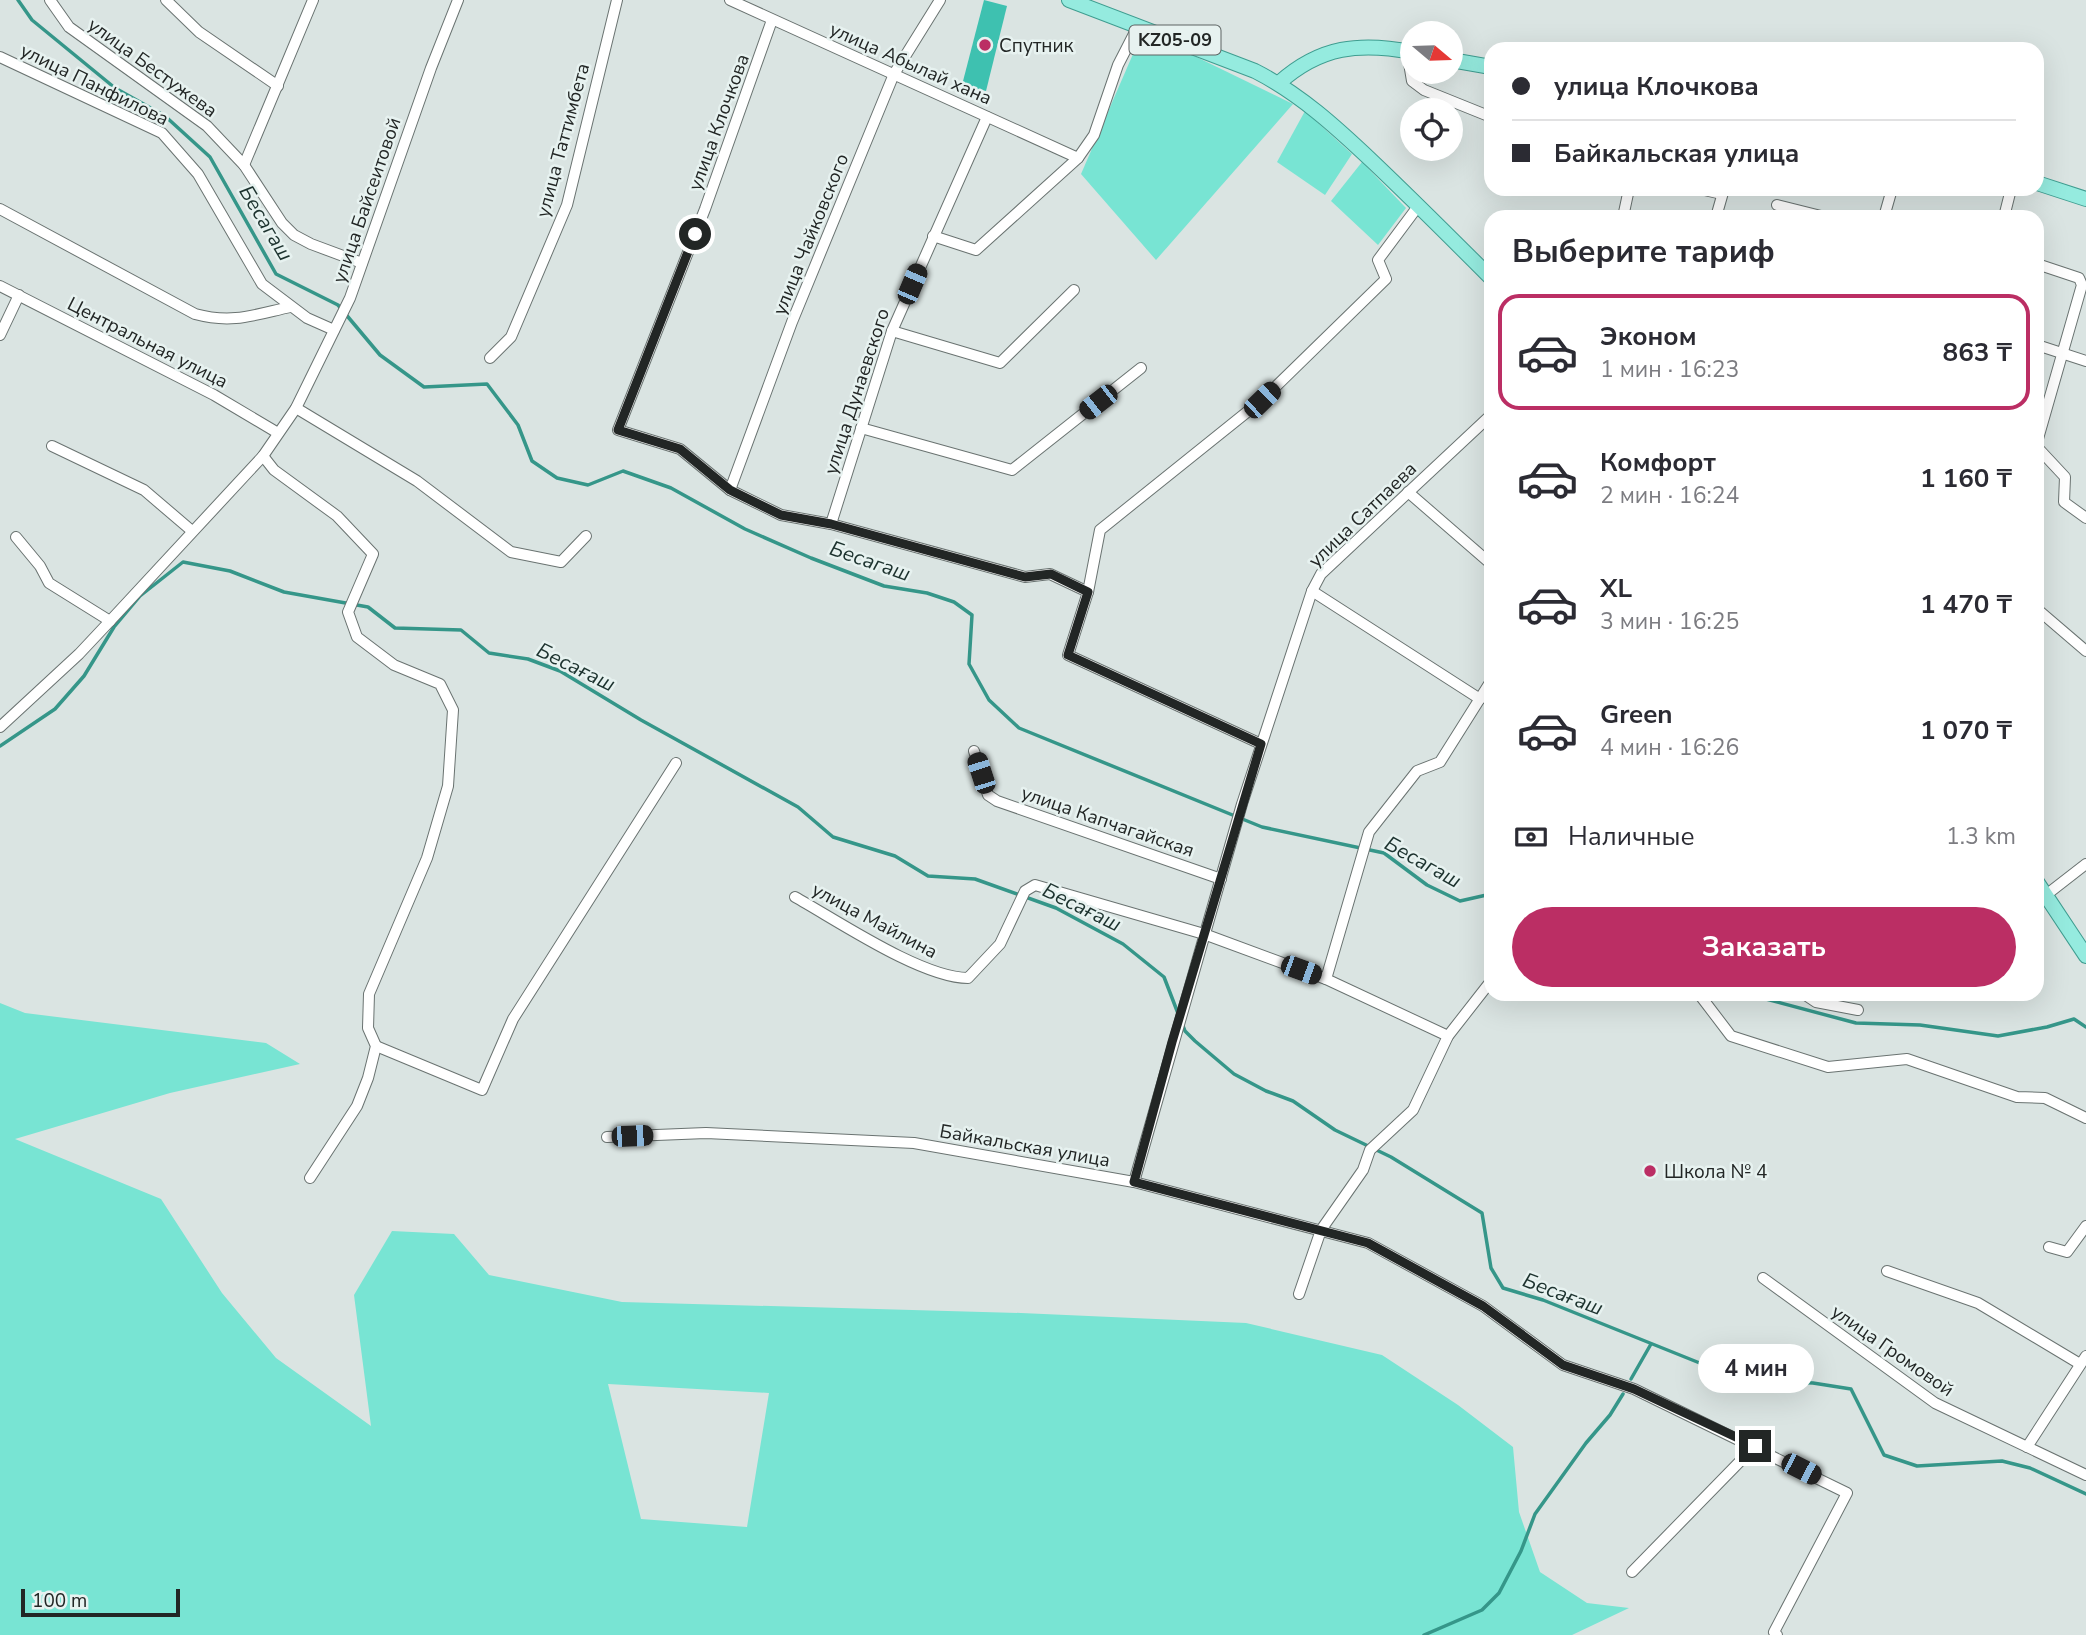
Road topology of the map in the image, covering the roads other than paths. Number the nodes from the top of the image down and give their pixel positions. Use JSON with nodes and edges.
{"nodes":[{"id":1,"x":50,"y":0,"type":"edge"},
{"id":2,"x":166,"y":0,"type":"edge"},
{"id":3,"x":313,"y":0,"type":"edge"},
{"id":4,"x":458,"y":0,"type":"edge"},
{"id":5,"x":617,"y":0,"type":"edge"},
{"id":6,"x":730,"y":0,"type":"edge"},
{"id":7,"x":940,"y":0,"type":"edge"},
{"id":8,"x":1069,"y":0,"type":"edge"},
{"id":9,"x":745,"y":2,"type":"edge"},
{"id":10,"x":772,"y":20,"type":"junction"},
{"id":11,"x":1138,"y":26,"type":"junction"},
{"id":12,"x":1400,"y":50,"type":"edge"},
{"id":13,"x":0,"y":57,"type":"edge"},
{"id":14,"x":1463,"y":62,"type":"edge"},
{"id":15,"x":1484,"y":66,"type":"edge"},
{"id":16,"x":894,"y":74,"type":"junction"},
{"id":17,"x":1279,"y":83,"type":"junction"},
{"id":18,"x":1416,"y":84,"type":"edge"},
{"id":19,"x":278,"y":86,"type":"junction"},
{"id":20,"x":1484,"y":114,"type":"edge"},
{"id":21,"x":986,"y":117,"type":"junction"},
{"id":22,"x":1078,"y":158,"type":"junction"},
{"id":23,"x":244,"y":165,"type":"junction"},
{"id":24,"x":2044,"y":185,"type":"edge"},
{"id":25,"x":2086,"y":199,"type":"edge"},
{"id":26,"x":1419,"y":205,"type":"junction"},
{"id":27,"x":1777,"y":205,"type":"dead end"},
{"id":28,"x":0,"y":209,"type":"edge"},
{"id":29,"x":1797,"y":210,"type":"edge"},
{"id":30,"x":933,"y":236,"type":"junction"},
{"id":31,"x":362,"y":263,"type":"junction"},
{"id":32,"x":2044,"y":266,"type":"edge"},
{"id":33,"x":1484,"y":271,"type":"edge"},
{"id":34,"x":0,"y":286,"type":"edge"},
{"id":35,"x":1074,"y":290,"type":"dead end"},
{"id":36,"x":19,"y":295,"type":"junction"},
{"id":37,"x":290,"y":307,"type":"junction"},
{"id":38,"x":337,"y":326,"type":"junction"},
{"id":39,"x":892,"y":331,"type":"junction"},
{"id":40,"x":0,"y":335,"type":"edge"},
{"id":41,"x":2044,"y":348,"type":"edge"},
{"id":42,"x":2062,"y":354,"type":"junction"},
{"id":43,"x":490,"y":358,"type":"dead end"},
{"id":44,"x":2086,"y":361,"type":"edge"},
{"id":45,"x":1141,"y":368,"type":"dead end"},
{"id":46,"x":296,"y":408,"type":"junction"},
{"id":47,"x":2044,"y":419,"type":"edge"},
{"id":48,"x":1484,"y":421,"type":"edge"},
{"id":49,"x":861,"y":428,"type":"junction"},
{"id":50,"x":278,"y":433,"type":"junction"},
{"id":51,"x":52,"y":446,"type":"dead end"},
{"id":52,"x":2044,"y":452,"type":"edge"},
{"id":53,"x":263,"y":456,"type":"junction"},
{"id":54,"x":730,"y":490,"type":"junction"},
{"id":55,"x":1408,"y":492,"type":"junction"},
{"id":56,"x":2086,"y":517,"type":"edge"},
{"id":57,"x":831,"y":524,"type":"junction"},
{"id":58,"x":192,"y":531,"type":"junction"},
{"id":59,"x":586,"y":536,"type":"dead end"},
{"id":60,"x":16,"y":537,"type":"dead end"},
{"id":61,"x":1484,"y":558,"type":"edge"},
{"id":62,"x":1312,"y":591,"type":"junction"},
{"id":63,"x":1088,"y":592,"type":"junction"},
{"id":64,"x":2044,"y":615,"type":"edge"},
{"id":65,"x":110,"y":621,"type":"junction"},
{"id":66,"x":2086,"y":651,"type":"edge"},
{"id":67,"x":1484,"y":692,"type":"edge"},
{"id":68,"x":1480,"y":699,"type":"junction"},
{"id":69,"x":0,"y":727,"type":"edge"},
{"id":70,"x":1261,"y":744,"type":"junction"},
{"id":71,"x":974,"y":751,"type":"dead end"},
{"id":72,"x":676,"y":763,"type":"dead end"},
{"id":73,"x":2086,"y":864,"type":"edge"},
{"id":74,"x":1221,"y":878,"type":"junction"},
{"id":75,"x":2044,"y":892,"type":"edge"},
{"id":76,"x":2046,"y":895,"type":"junction"},
{"id":77,"x":795,"y":897,"type":"dead end"},
{"id":78,"x":1204,"y":934,"type":"junction"},
{"id":79,"x":2086,"y":956,"type":"edge"},
{"id":80,"x":1326,"y":979,"type":"junction"},
{"id":81,"x":1484,"y":990,"type":"edge"},
{"id":82,"x":1704,"y":1001,"type":"edge"},
{"id":83,"x":1814,"y":1001,"type":"edge"},
{"id":84,"x":1858,"y":1010,"type":"dead end"},
{"id":85,"x":1448,"y":1036,"type":"junction"},
{"id":86,"x":376,"y":1046,"type":"junction"},
{"id":87,"x":2086,"y":1118,"type":"edge"},
{"id":88,"x":607,"y":1137,"type":"dead end"},
{"id":89,"x":310,"y":1178,"type":"dead end"},
{"id":90,"x":1134,"y":1182,"type":"junction"},
{"id":91,"x":2086,"y":1226,"type":"edge"},
{"id":92,"x":1321,"y":1230,"type":"junction"},
{"id":93,"x":2049,"y":1247,"type":"dead end"},
{"id":94,"x":1887,"y":1271,"type":"dead end"},
{"id":95,"x":1763,"y":1278,"type":"dead end"},
{"id":96,"x":1299,"y":1294,"type":"dead end"},
{"id":97,"x":2083,"y":1360,"type":"edge"},
{"id":98,"x":1755,"y":1446,"type":"junction"},
{"id":99,"x":2027,"y":1447,"type":"junction"},
{"id":100,"x":2086,"y":1475,"type":"edge"},
{"id":101,"x":1632,"y":1572,"type":"dead end"},
{"id":102,"x":1777,"y":1635,"type":"edge"}],
"edges":[{"from":1,"to":23,"type":"street","name":"улица Бестужева"},
{"from":2,"to":19,"type":"street"},
{"from":3,"to":19,"type":"street"},
{"from":4,"to":31,"type":"street","name":"улица Байсеитовой"},
{"from":5,"to":43,"type":"street","name":"улица Таттимбета"},
{"from":6,"to":9,"type":"street","name":"улица Абылай хана"},
{"from":7,"to":16,"type":"street","name":"улица Чайковского"},
{"from":8,"to":11,"type":"main road","number":"KZ05-09"},
{"from":9,"to":10,"type":"street","name":"улица Абылай хана"},
{"from":10,"to":16,"type":"street","name":"улица Абылай хана"},
{"from":10,"to":54,"type":"street","name":"улица Клочкова"},
{"from":11,"to":17,"type":"main road","number":"KZ05-09"},
{"from":11,"to":22,"type":"street"},
{"from":12,"to":17,"type":"main road"},
{"from":13,"to":37,"type":"street","name":"улица Панфилова"},
{"from":14,"to":15,"type":"main road"},
{"from":16,"to":21,"type":"street","name":"улица Абылай хана"},
{"from":16,"to":54,"type":"street","name":"улица Чайковского"},
{"from":17,"to":26,"type":"main road","number":"KZ05-09"},
{"from":18,"to":20,"type":"street"},
{"from":19,"to":23,"type":"street"},
{"from":21,"to":22,"type":"street","name":"улица Абылай хана"},
{"from":21,"to":30,"type":"street","name":"улица Дунаевского"},
{"from":22,"to":30,"type":"street"},
{"from":23,"to":31,"type":"street","name":"улица Бестужева"},
{"from":24,"to":25,"type":"main road"},
{"from":26,"to":33,"type":"main road","number":"KZ05-09"},
{"from":26,"to":63,"type":"street"},
{"from":27,"to":29,"type":"street"},
{"from":28,"to":37,"type":"street"},
{"from":30,"to":39,"type":"street","name":"улица Дунаевского"},
{"from":31,"to":38,"type":"street","name":"улица Байсеитовой"},
{"from":32,"to":42,"type":"street"},
{"from":34,"to":36,"type":"street","name":"Центральная улица"},
{"from":35,"to":39,"type":"street"},
{"from":36,"to":40,"type":"street"},
{"from":36,"to":50,"type":"street","name":"Центральная улица"},
{"from":37,"to":38,"type":"street","name":"улица Панфилова"},
{"from":38,"to":46,"type":"street","name":"улица Байсеитовой"},
{"from":39,"to":49,"type":"street","name":"улица Дунаевского"},
{"from":41,"to":42,"type":"street"},
{"from":42,"to":44,"type":"street"},
{"from":42,"to":47,"type":"street"},
{"from":45,"to":49,"type":"street"},
{"from":46,"to":50,"type":"street","name":"улица Байсеитовой"},
{"from":46,"to":59,"type":"street"},
{"from":48,"to":55,"type":"street","name":"улица Сатпаева"},
{"from":49,"to":57,"type":"street","name":"улица Дунаевского"},
{"from":50,"to":53,"type":"street","name":"улица Байсеитовой"},
{"from":51,"to":58,"type":"street"},
{"from":52,"to":56,"type":"street"},
{"from":53,"to":58,"type":"street","name":"улица Байсеитовой"},
{"from":53,"to":86,"type":"street"},
{"from":54,"to":57,"type":"street"},
{"from":55,"to":61,"type":"street"},
{"from":55,"to":62,"type":"street","name":"улица Сатпаева"},
{"from":57,"to":63,"type":"street"},
{"from":58,"to":65,"type":"street","name":"улица Байсеитовой"},
{"from":60,"to":65,"type":"street"},
{"from":62,"to":68,"type":"street"},
{"from":62,"to":70,"type":"street","name":"улица Сатпаева"},
{"from":63,"to":70,"type":"street"},
{"from":64,"to":66,"type":"street"},
{"from":65,"to":69,"type":"street","name":"улица Байсеитовой"},
{"from":67,"to":68,"type":"street"},
{"from":68,"to":80,"type":"street"},
{"from":70,"to":74,"type":"street","name":"улица Сатпаева"},
{"from":71,"to":74,"type":"street","name":"улица Капчагайская"},
{"from":72,"to":86,"type":"street"},
{"from":73,"to":76,"type":"street"},
{"from":74,"to":78,"type":"street","name":"улица Сатпаева"},
{"from":75,"to":76,"type":"main road"},
{"from":76,"to":79,"type":"main road"},
{"from":77,"to":78,"type":"street","name":"улица Майлина"},
{"from":78,"to":80,"type":"street","name":"улица Майлина"},
{"from":78,"to":90,"type":"street","name":"улица Сатпаева"},
{"from":80,"to":85,"type":"street","name":"улица Майлина"},
{"from":81,"to":85,"type":"street"},
{"from":82,"to":87,"type":"street"},
{"from":83,"to":84,"type":"street"},
{"from":85,"to":92,"type":"street"},
{"from":86,"to":89,"type":"street"},
{"from":88,"to":90,"type":"street","name":"Байкальская улица"},
{"from":90,"to":92,"type":"street","name":"Байкальская улица"},
{"from":91,"to":93,"type":"street"},
{"from":92,"to":96,"type":"street"},
{"from":92,"to":98,"type":"street","name":"Байкальская улица"},
{"from":94,"to":97,"type":"street"},
{"from":95,"to":99,"type":"street","name":"улица Громовой"},
{"from":97,"to":99,"type":"street"},
{"from":98,"to":101,"type":"street"},
{"from":98,"to":102,"type":"street","name":"Байкальская улица"},
{"from":99,"to":100,"type":"street","name":"улица Громовой"}]}
